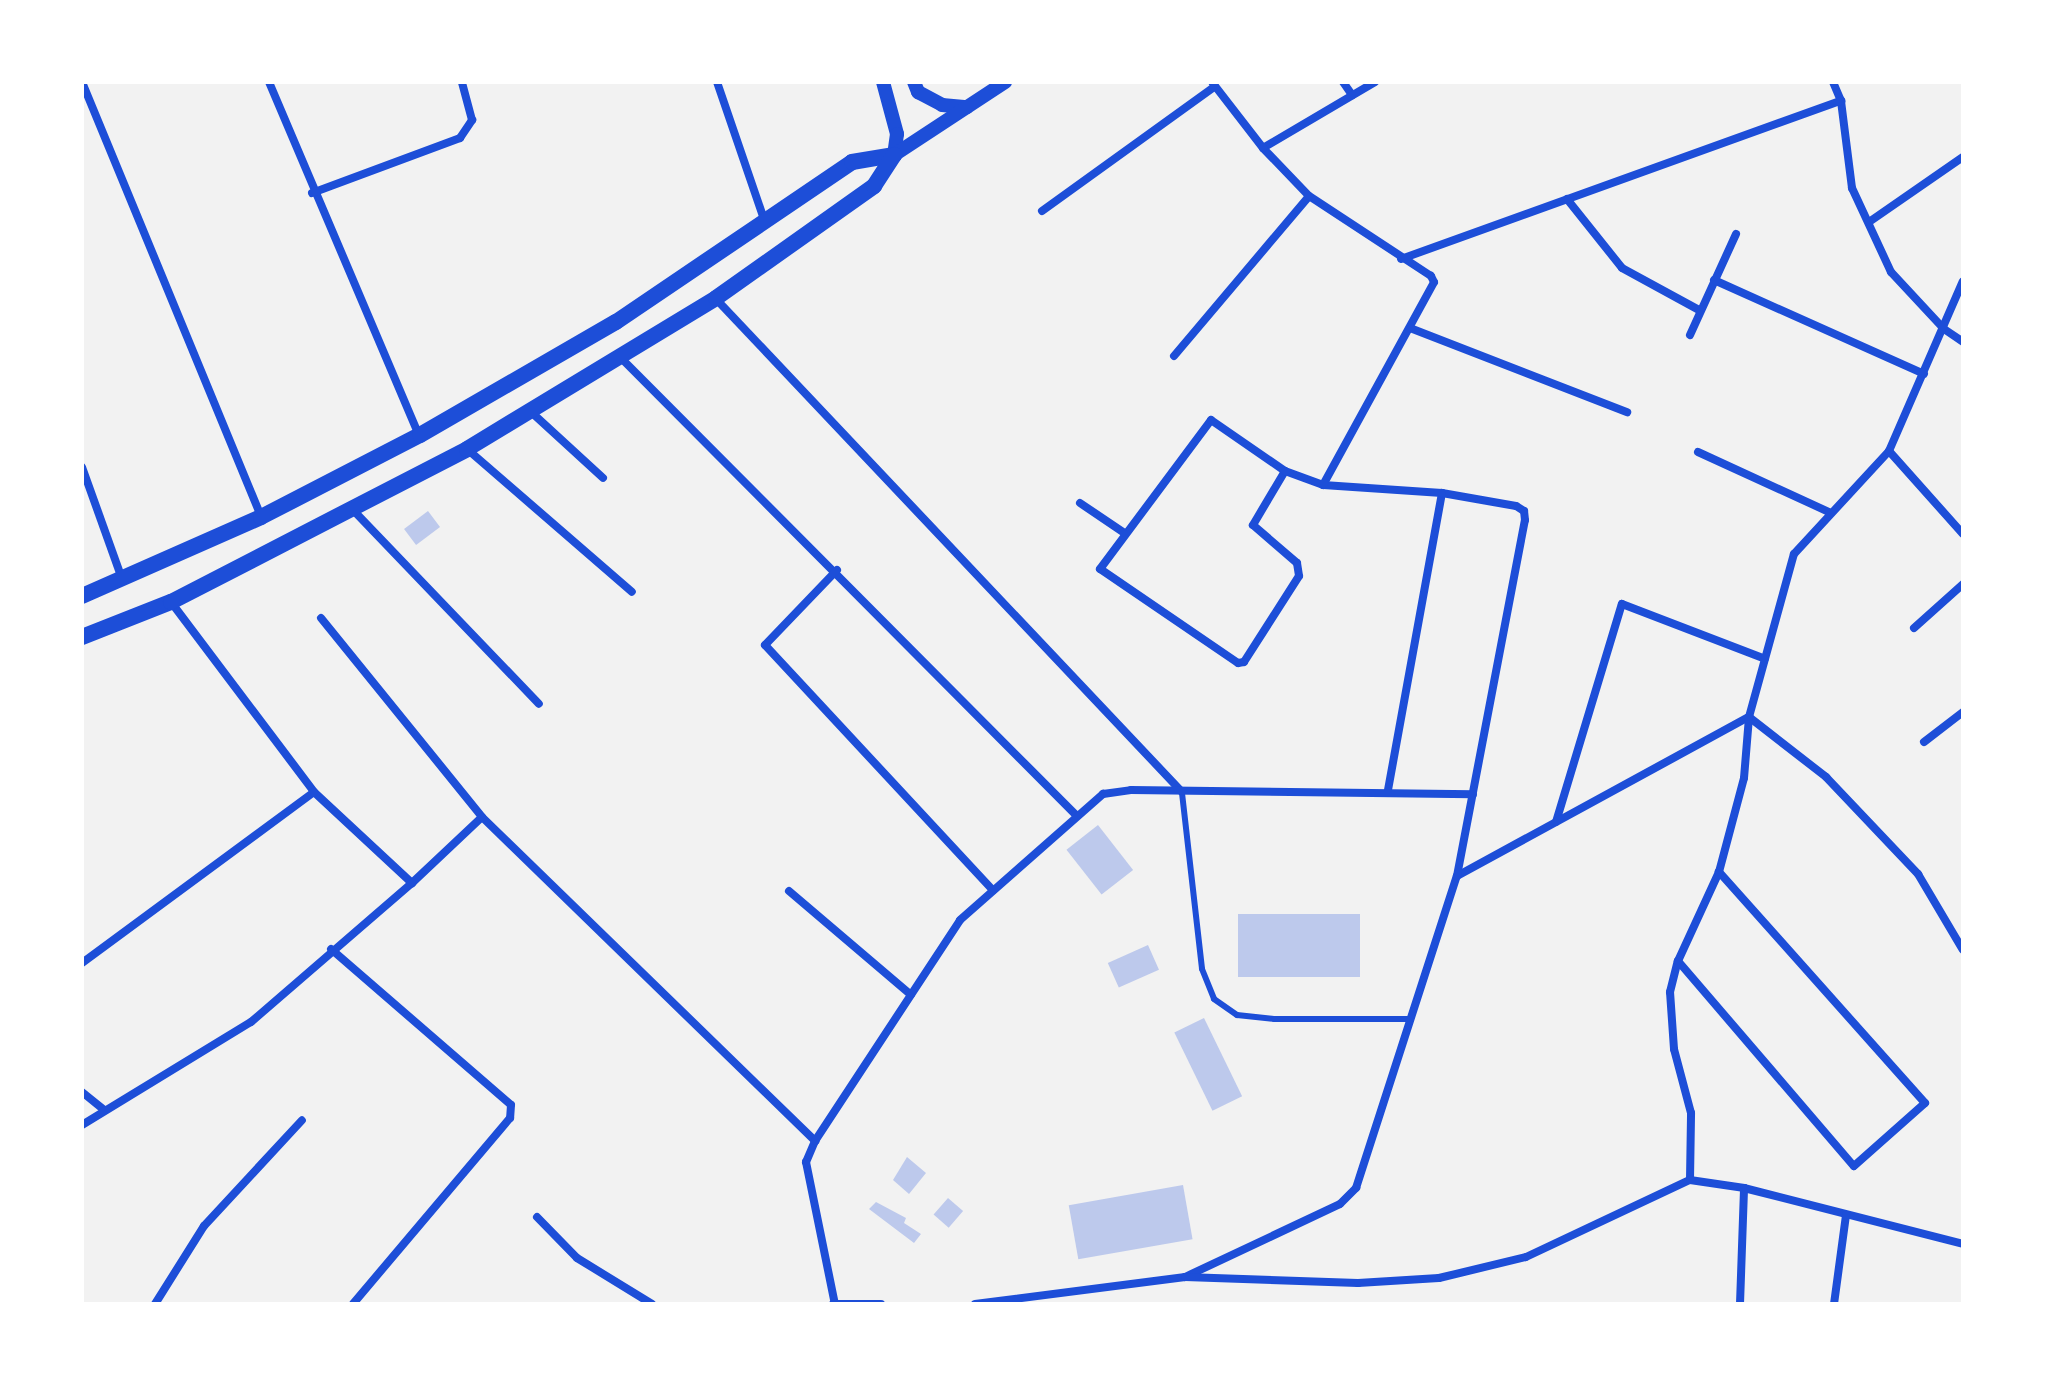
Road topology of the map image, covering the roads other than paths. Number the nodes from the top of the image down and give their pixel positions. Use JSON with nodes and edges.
{"nodes":[{"id":1,"x":82,"y":82,"type":"edge"},
{"id":2,"x":269,"y":82,"type":"edge"},
{"id":3,"x":462,"y":82,"type":"edge"},
{"id":4,"x":717,"y":82,"type":"edge"},
{"id":5,"x":883,"y":82,"type":"edge"},
{"id":6,"x":914,"y":82,"type":"edge"},
{"id":7,"x":1005,"y":82,"type":"edge"},
{"id":8,"x":1343,"y":82,"type":"edge"},
{"id":9,"x":1375,"y":82,"type":"edge"},
{"id":10,"x":1833,"y":82,"type":"edge"},
{"id":11,"x":1214,"y":84,"type":"edge"},
{"id":12,"x":1352,"y":95,"type":"junction"},
{"id":13,"x":1841,"y":101,"type":"junction"},
{"id":14,"x":967,"y":107,"type":"junction"},
{"id":15,"x":1263,"y":148,"type":"junction"},
{"id":16,"x":894,"y":155,"type":"junction"},
{"id":17,"x":1963,"y":157,"type":"edge"},
{"id":18,"x":312,"y":193,"type":"junction"},
{"id":19,"x":1309,"y":196,"type":"junction"},
{"id":20,"x":1567,"y":199,"type":"junction"},
{"id":21,"x":1042,"y":211,"type":"dead end"},
{"id":22,"x":764,"y":219,"type":"junction"},
{"id":23,"x":1869,"y":222,"type":"junction"},
{"id":24,"x":1736,"y":234,"type":"dead end"},
{"id":25,"x":1401,"y":259,"type":"junction"},
{"id":26,"x":1714,"y":280,"type":"junction"},
{"id":27,"x":1963,"y":281,"type":"edge"},
{"id":28,"x":716,"y":298,"type":"junction"},
{"id":29,"x":1699,"y":310,"type":"junction"},
{"id":30,"x":1410,"y":328,"type":"junction"},
{"id":31,"x":1944,"y":329,"type":"junction"},
{"id":32,"x":1690,"y":335,"type":"dead end"},
{"id":33,"x":1963,"y":342,"type":"edge"},
{"id":34,"x":1174,"y":356,"type":"dead end"},
{"id":35,"x":621,"y":358,"type":"junction"},
{"id":36,"x":1924,"y":374,"type":"junction"},
{"id":37,"x":530,"y":411,"type":"junction"},
{"id":38,"x":1627,"y":412,"type":"dead end"},
{"id":39,"x":420,"y":435,"type":"junction"},
{"id":40,"x":467,"y":449,"type":"junction"},
{"id":41,"x":1889,"y":451,"type":"junction"},
{"id":42,"x":1698,"y":452,"type":"dead end"},
{"id":43,"x":82,"y":467,"type":"edge"},
{"id":44,"x":1285,"y":471,"type":"junction"},
{"id":45,"x":603,"y":478,"type":"dead end"},
{"id":46,"x":1323,"y":485,"type":"junction"},
{"id":47,"x":1442,"y":493,"type":"junction"},
{"id":48,"x":1080,"y":503,"type":"dead end"},
{"id":49,"x":354,"y":511,"type":"junction"},
{"id":50,"x":1831,"y":513,"type":"junction"},
{"id":51,"x":261,"y":517,"type":"junction"},
{"id":52,"x":1123,"y":532,"type":"junction"},
{"id":53,"x":1963,"y":534,"type":"edge"},
{"id":54,"x":837,"y":570,"type":"junction"},
{"id":55,"x":122,"y":580,"type":"junction"},
{"id":56,"x":1963,"y":584,"type":"edge"},
{"id":57,"x":632,"y":592,"type":"dead end"},
{"id":58,"x":82,"y":596,"type":"edge"},
{"id":59,"x":171,"y":602,"type":"junction"},
{"id":60,"x":321,"y":618,"type":"dead end"},
{"id":61,"x":1914,"y":628,"type":"dead end"},
{"id":62,"x":82,"y":637,"type":"edge"},
{"id":63,"x":1765,"y":659,"type":"junction"},
{"id":64,"x":539,"y":704,"type":"dead end"},
{"id":65,"x":1963,"y":712,"type":"edge"},
{"id":66,"x":1749,"y":717,"type":"junction"},
{"id":67,"x":1924,"y":742,"type":"dead end"},
{"id":68,"x":1388,"y":790,"type":"junction"},
{"id":69,"x":314,"y":792,"type":"junction"},
{"id":70,"x":1182,"y":793,"type":"junction"},
{"id":71,"x":1473,"y":794,"type":"junction"},
{"id":72,"x":1076,"y":815,"type":"junction"},
{"id":73,"x":482,"y":817,"type":"junction"},
{"id":74,"x":1556,"y":822,"type":"junction"},
{"id":75,"x":1719,"y":872,"type":"junction"},
{"id":76,"x":1457,"y":876,"type":"junction"},
{"id":77,"x":412,"y":883,"type":"junction"},
{"id":78,"x":993,"y":890,"type":"junction"},
{"id":79,"x":789,"y":891,"type":"dead end"},
{"id":80,"x":331,"y":949,"type":"junction"},
{"id":81,"x":1963,"y":950,"type":"edge"},
{"id":82,"x":1678,"y":961,"type":"junction"},
{"id":83,"x":82,"y":963,"type":"edge"},
{"id":84,"x":911,"y":995,"type":"junction"},
{"id":85,"x":1411,"y":1019,"type":"junction"},
{"id":86,"x":82,"y":1092,"type":"edge"},
{"id":87,"x":104,"y":1110,"type":"junction"},
{"id":88,"x":302,"y":1120,"type":"dead end"},
{"id":89,"x":82,"y":1125,"type":"edge"},
{"id":90,"x":815,"y":1141,"type":"junction"},
{"id":91,"x":1690,"y":1180,"type":"junction"},
{"id":92,"x":1744,"y":1188,"type":"junction"},
{"id":93,"x":1846,"y":1215,"type":"junction"},
{"id":94,"x":537,"y":1217,"type":"dead end"},
{"id":95,"x":1963,"y":1244,"type":"edge"},
{"id":96,"x":1185,"y":1277,"type":"junction"},
{"id":97,"x":155,"y":1304,"type":"edge"},
{"id":98,"x":353,"y":1304,"type":"edge"},
{"id":99,"x":652,"y":1304,"type":"edge"},
{"id":100,"x":834,"y":1304,"type":"edge"},
{"id":101,"x":881,"y":1304,"type":"edge"},
{"id":102,"x":975,"y":1304,"type":"edge"},
{"id":103,"x":1740,"y":1304,"type":"edge"},
{"id":104,"x":1834,"y":1304,"type":"edge"}],
"edges":[{"from":1,"to":51,"type":"street"},
{"from":2,"to":18,"type":"street"},
{"from":3,"to":18,"type":"street"},
{"from":4,"to":22,"type":"street"},
{"from":5,"to":16,"type":"street"},
{"from":6,"to":14,"type":"street"},
{"from":7,"to":14,"type":"street"},
{"from":8,"to":12,"type":"street"},
{"from":9,"to":12,"type":"street"},
{"from":10,"to":13,"type":"street"},
{"from":11,"to":15,"type":"street"},
{"from":11,"to":21,"type":"street"},
{"from":12,"to":15,"type":"street"},
{"from":13,"to":20,"type":"street"},
{"from":13,"to":23,"type":"street"},
{"from":14,"to":16,"type":"street"},
{"from":15,"to":19,"type":"street"},
{"from":16,"to":22,"type":"main road"},
{"from":16,"to":28,"type":"main road"},
{"from":17,"to":23,"type":"street"},
{"from":18,"to":39,"type":"street"},
{"from":19,"to":25,"type":"street"},
{"from":19,"to":34,"type":"street"},
{"from":20,"to":25,"type":"street"},
{"from":20,"to":29,"type":"street"},
{"from":22,"to":39,"type":"main road"},
{"from":23,"to":31,"type":"street"},
{"from":24,"to":26,"type":"street"},
{"from":25,"to":30,"type":"street"},
{"from":26,"to":29,"type":"street"},
{"from":26,"to":36,"type":"street"},
{"from":27,"to":31,"type":"street"},
{"from":28,"to":35,"type":"main road"},
{"from":28,"to":70,"type":"street"},
{"from":29,"to":32,"type":"street"},
{"from":30,"to":38,"type":"street"},
{"from":30,"to":46,"type":"street"},
{"from":31,"to":33,"type":"street"},
{"from":31,"to":36,"type":"street"},
{"from":35,"to":37,"type":"main road"},
{"from":35,"to":54,"type":"street"},
{"from":36,"to":41,"type":"street"},
{"from":37,"to":40,"type":"main road"},
{"from":37,"to":45,"type":"street"},
{"from":39,"to":51,"type":"main road"},
{"from":40,"to":49,"type":"main road"},
{"from":40,"to":57,"type":"street"},
{"from":41,"to":50,"type":"street"},
{"from":41,"to":53,"type":"street"},
{"from":42,"to":50,"type":"street"},
{"from":43,"to":55,"type":"street"},
{"from":44,"to":46,"type":"street"},
{"from":44,"to":52,"type":"street"},
{"from":44,"to":52,"type":"street"},
{"from":46,"to":47,"type":"street"},
{"from":47,"to":68,"type":"street"},
{"from":47,"to":71,"type":"street"},
{"from":48,"to":52,"type":"street"},
{"from":49,"to":59,"type":"main road"},
{"from":49,"to":64,"type":"street"},
{"from":50,"to":63,"type":"street"},
{"from":51,"to":55,"type":"main road"},
{"from":54,"to":72,"type":"street"},
{"from":54,"to":78,"type":"street"},
{"from":55,"to":58,"type":"main road"},
{"from":56,"to":61,"type":"street"},
{"from":59,"to":62,"type":"main road"},
{"from":59,"to":69,"type":"street"},
{"from":60,"to":73,"type":"street"},
{"from":63,"to":66,"type":"street"},
{"from":63,"to":74,"type":"street"},
{"from":65,"to":67,"type":"street"},
{"from":66,"to":74,"type":"street"},
{"from":66,"to":75,"type":"street"},
{"from":66,"to":81,"type":"street"},
{"from":68,"to":70,"type":"street"},
{"from":68,"to":71,"type":"street"},
{"from":69,"to":77,"type":"street"},
{"from":69,"to":83,"type":"street"},
{"from":70,"to":72,"type":"street"},
{"from":70,"to":85,"type":"lane"},
{"from":71,"to":76,"type":"street"},
{"from":72,"to":78,"type":"street"},
{"from":73,"to":77,"type":"street"},
{"from":73,"to":90,"type":"street"},
{"from":74,"to":76,"type":"street"},
{"from":75,"to":82,"type":"street"},
{"from":75,"to":82,"type":"street"},
{"from":76,"to":85,"type":"street"},
{"from":77,"to":80,"type":"street"},
{"from":78,"to":84,"type":"street"},
{"from":79,"to":84,"type":"street"},
{"from":80,"to":87,"type":"street"},
{"from":80,"to":98,"type":"street"},
{"from":82,"to":91,"type":"street"},
{"from":84,"to":90,"type":"street"},
{"from":85,"to":96,"type":"street"},
{"from":86,"to":87,"type":"street"},
{"from":87,"to":89,"type":"street"},
{"from":88,"to":97,"type":"street"},
{"from":90,"to":100,"type":"street"},
{"from":91,"to":92,"type":"street"},
{"from":91,"to":96,"type":"street"},
{"from":92,"to":93,"type":"street"},
{"from":92,"to":103,"type":"street"},
{"from":93,"to":95,"type":"street"},
{"from":93,"to":104,"type":"street"},
{"from":94,"to":99,"type":"street"},
{"from":96,"to":102,"type":"street"},
{"from":100,"to":101,"type":"street"}]}
